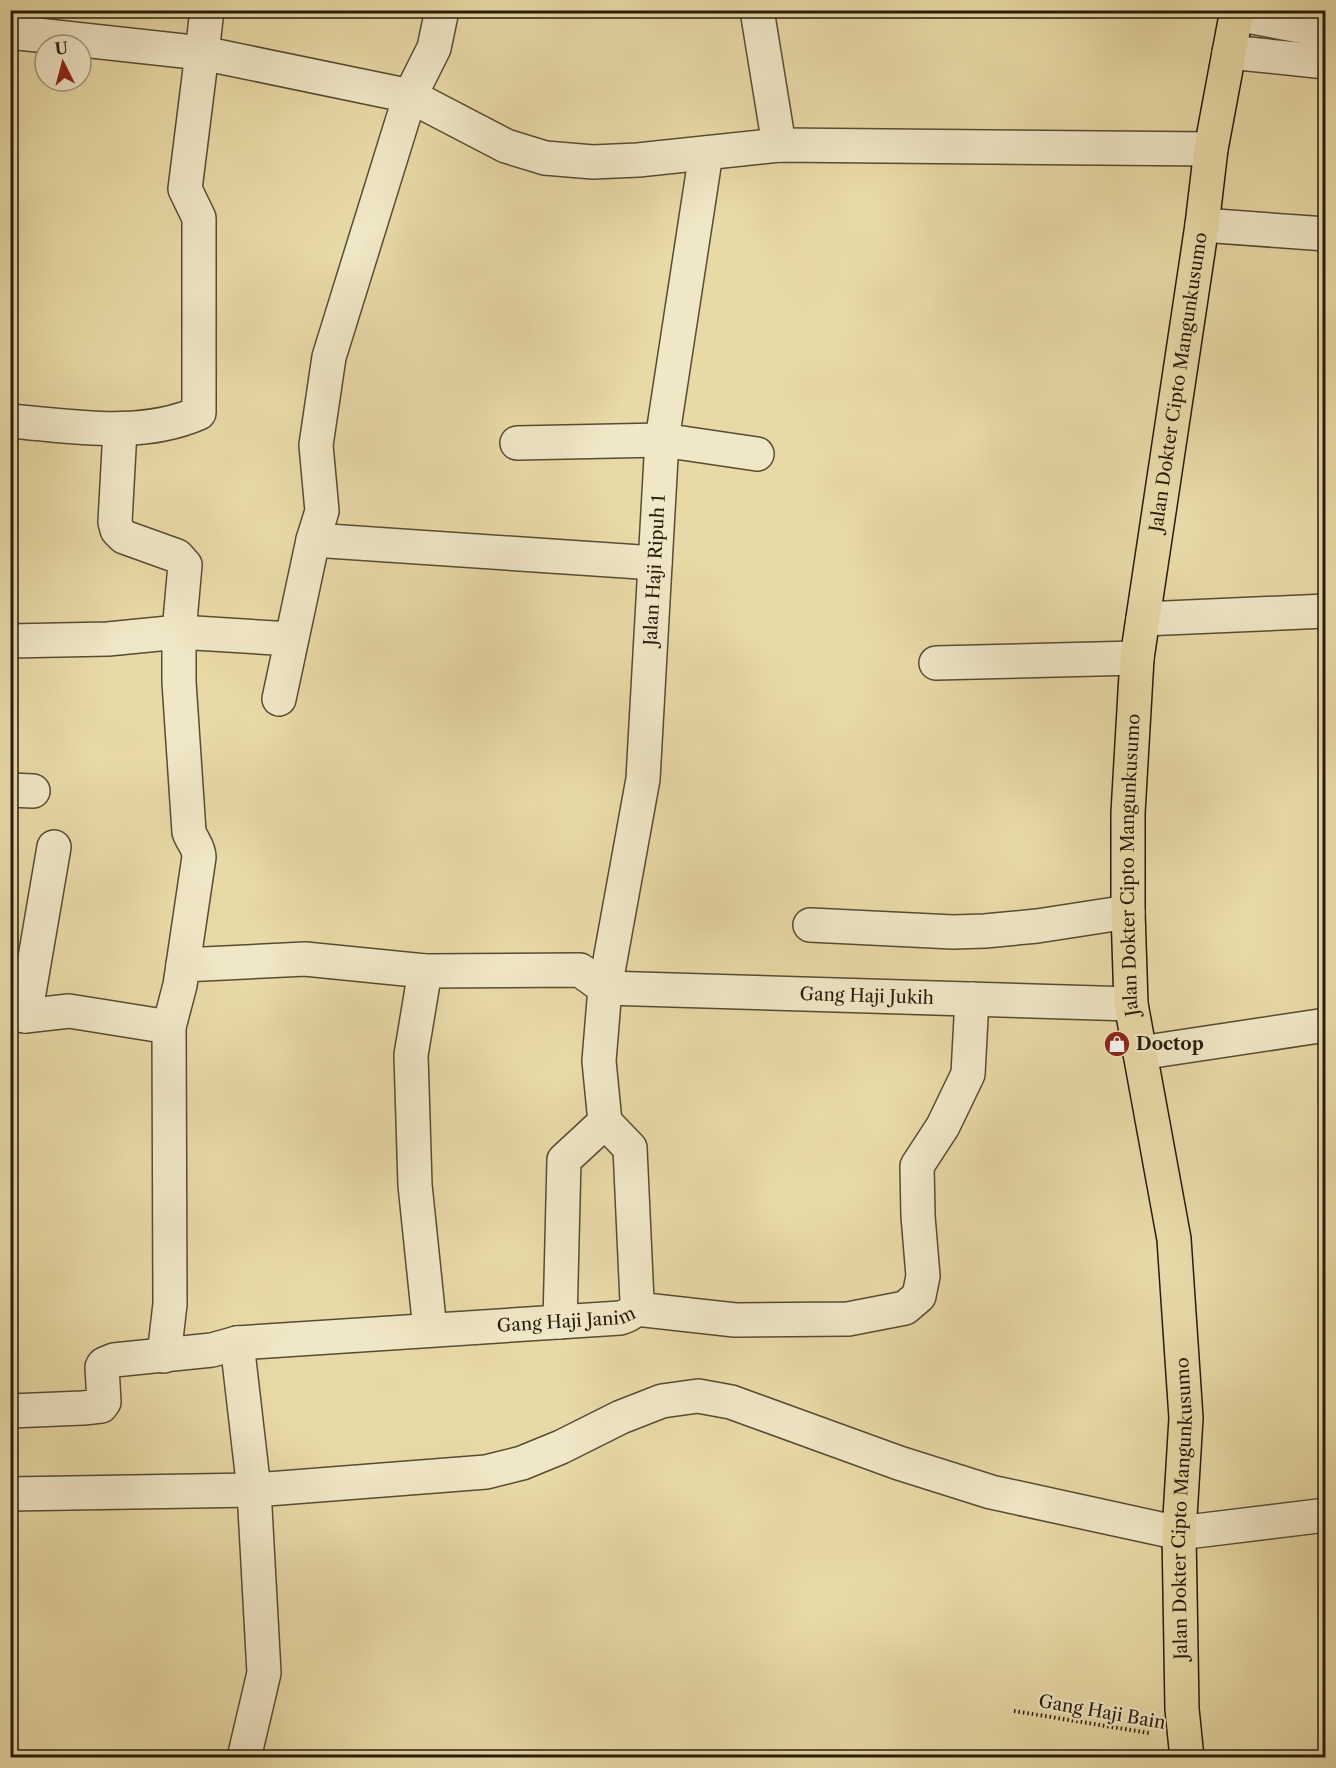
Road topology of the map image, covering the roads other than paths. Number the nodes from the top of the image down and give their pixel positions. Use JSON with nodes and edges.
{"nodes":[{"id":1,"x":207,"y":10,"type":"edge"},
{"id":2,"x":442,"y":10,"type":"edge"},
{"id":3,"x":757,"y":10,"type":"edge"},
{"id":4,"x":1236,"y":12,"type":"edge"},
{"id":5,"x":1326,"y":31,"type":"edge"},
{"id":6,"x":10,"y":34,"type":"edge"},
{"id":7,"x":1229,"y":52,"type":"junction"},
{"id":8,"x":202,"y":53,"type":"junction"},
{"id":9,"x":1326,"y":62,"type":"edge"},
{"id":10,"x":410,"y":96,"type":"junction"},
{"id":11,"x":779,"y":145,"type":"junction"},
{"id":12,"x":1211,"y":148,"type":"junction"},
{"id":13,"x":706,"y":153,"type":"junction"},
{"id":14,"x":1202,"y":225,"type":"junction"},
{"id":15,"x":1326,"y":234,"type":"edge"},
{"id":16,"x":10,"y":421,"type":"edge"},
{"id":17,"x":120,"y":430,"type":"junction"},
{"id":18,"x":662,"y":440,"type":"junction"},
{"id":19,"x":517,"y":443,"type":"dead end"},
{"id":20,"x":757,"y":454,"type":"dead end"},
{"id":21,"x":313,"y":540,"type":"junction"},
{"id":22,"x":655,"y":563,"type":"junction"},
{"id":23,"x":1326,"y":611,"type":"edge"},
{"id":24,"x":1143,"y":619,"type":"junction"},
{"id":25,"x":179,"y":632,"type":"junction"},
{"id":26,"x":291,"y":639,"type":"junction"},
{"id":27,"x":10,"y":641,"type":"edge"},
{"id":28,"x":1137,"y":658,"type":"junction"},
{"id":29,"x":936,"y":663,"type":"dead end"},
{"id":30,"x":279,"y":699,"type":"dead end"},
{"id":31,"x":54,"y":846,"type":"dead end"},
{"id":32,"x":1128,"y":912,"type":"junction"},
{"id":33,"x":810,"y":925,"type":"dead end"},
{"id":34,"x":183,"y":965,"type":"junction"},
{"id":35,"x":425,"y":971,"type":"junction"},
{"id":36,"x":604,"y":988,"type":"junction"},
{"id":37,"x":972,"y":999,"type":"junction"},
{"id":38,"x":1131,"y":1004,"type":"junction"},
{"id":39,"x":18,"y":1015,"type":"edge"},
{"id":40,"x":1326,"y":1025,"type":"edge"},
{"id":41,"x":169,"y":1027,"type":"junction"},
{"id":42,"x":1140,"y":1053,"type":"junction"},
{"id":43,"x":605,"y":1122,"type":"junction"},
{"id":44,"x":636,"y":1308,"type":"junction"},
{"id":45,"x":560,"y":1322,"type":"junction"},
{"id":46,"x":430,"y":1330,"type":"junction"},
{"id":47,"x":237,"y":1343,"type":"junction"},
{"id":48,"x":164,"y":1356,"type":"junction"},
{"id":49,"x":10,"y":1412,"type":"edge"},
{"id":50,"x":254,"y":1490,"type":"junction"},
{"id":51,"x":10,"y":1494,"type":"edge"},
{"id":52,"x":1326,"y":1515,"type":"edge"},
{"id":53,"x":1179,"y":1533,"type":"junction"},
{"id":54,"x":1186,"y":1748,"type":"edge"},
{"id":55,"x":244,"y":1758,"type":"edge"}],
"edges":[{"from":1,"to":8,"type":"street"},
{"from":2,"to":10,"type":"street"},
{"from":3,"to":11,"type":"street"},
{"from":4,"to":5,"type":"street"},
{"from":4,"to":7,"type":"main road","name":"Jalan Dokter Cipto Mangunkusumo"},
{"from":6,"to":8,"type":"street"},
{"from":7,"to":9,"type":"street"},
{"from":7,"to":12,"type":"main road","name":"Jalan Dokter Cipto Mangunkusumo"},
{"from":8,"to":10,"type":"street"},
{"from":8,"to":17,"type":"street"},
{"from":10,"to":13,"type":"street"},
{"from":10,"to":21,"type":"street"},
{"from":11,"to":12,"type":"street"},
{"from":11,"to":13,"type":"street"},
{"from":12,"to":14,"type":"main road","name":"Jalan Dokter Cipto Mangunkusumo"},
{"from":13,"to":18,"type":"street","name":"Jalan Haji Ripuh 1"},
{"from":14,"to":15,"type":"street"},
{"from":14,"to":24,"type":"main road","name":"Jalan Dokter Cipto Mangunkusumo"},
{"from":16,"to":17,"type":"street"},
{"from":17,"to":25,"type":"street"},
{"from":18,"to":19,"type":"street"},
{"from":18,"to":20,"type":"street"},
{"from":18,"to":22,"type":"street","name":"Jalan Haji Ripuh 1"},
{"from":21,"to":22,"type":"street"},
{"from":21,"to":26,"type":"street"},
{"from":22,"to":36,"type":"street","name":"Jalan Haji Ripuh 1"},
{"from":23,"to":24,"type":"street"},
{"from":24,"to":28,"type":"main road","name":"Jalan Dokter Cipto Mangunkusumo"},
{"from":25,"to":26,"type":"street"},
{"from":25,"to":27,"type":"street"},
{"from":25,"to":34,"type":"street"},
{"from":26,"to":30,"type":"street"},
{"from":28,"to":29,"type":"street"},
{"from":28,"to":32,"type":"main road","name":"Jalan Dokter Cipto Mangunkusumo"},
{"from":31,"to":39,"type":"street"},
{"from":32,"to":33,"type":"street"},
{"from":32,"to":38,"type":"main road","name":"Jalan Dokter Cipto Mangunkusumo"},
{"from":34,"to":35,"type":"street"},
{"from":34,"to":41,"type":"street"},
{"from":35,"to":36,"type":"street"},
{"from":35,"to":46,"type":"street"},
{"from":36,"to":37,"type":"street","name":"Gang Haji Jukih"},
{"from":36,"to":43,"type":"street"},
{"from":37,"to":38,"type":"street","name":"Gang Haji Jukih"},
{"from":37,"to":44,"type":"street"},
{"from":38,"to":42,"type":"main road","name":"Jalan Dokter Cipto Mangunkusumo"},
{"from":39,"to":41,"type":"street"},
{"from":40,"to":42,"type":"street"},
{"from":41,"to":48,"type":"street"},
{"from":42,"to":53,"type":"main road","name":"Jalan Dokter Cipto Mangunkusumo"},
{"from":43,"to":44,"type":"street","name":"Gang Haji Janim"},
{"from":43,"to":45,"type":"street"},
{"from":44,"to":45,"type":"street","name":"Gang Haji Janim"},
{"from":45,"to":46,"type":"street","name":"Gang Haji Janim"},
{"from":46,"to":47,"type":"street","name":"Gang Haji Janim"},
{"from":47,"to":48,"type":"street","name":"Gang Haji Janim"},
{"from":47,"to":50,"type":"street"},
{"from":48,"to":49,"type":"street","name":"Gang Haji Janim"},
{"from":50,"to":51,"type":"street"},
{"from":50,"to":53,"type":"street"},
{"from":50,"to":55,"type":"street"},
{"from":52,"to":53,"type":"street"},
{"from":53,"to":54,"type":"main road","name":"Jalan Dokter Cipto Mangunkusumo"}]}
